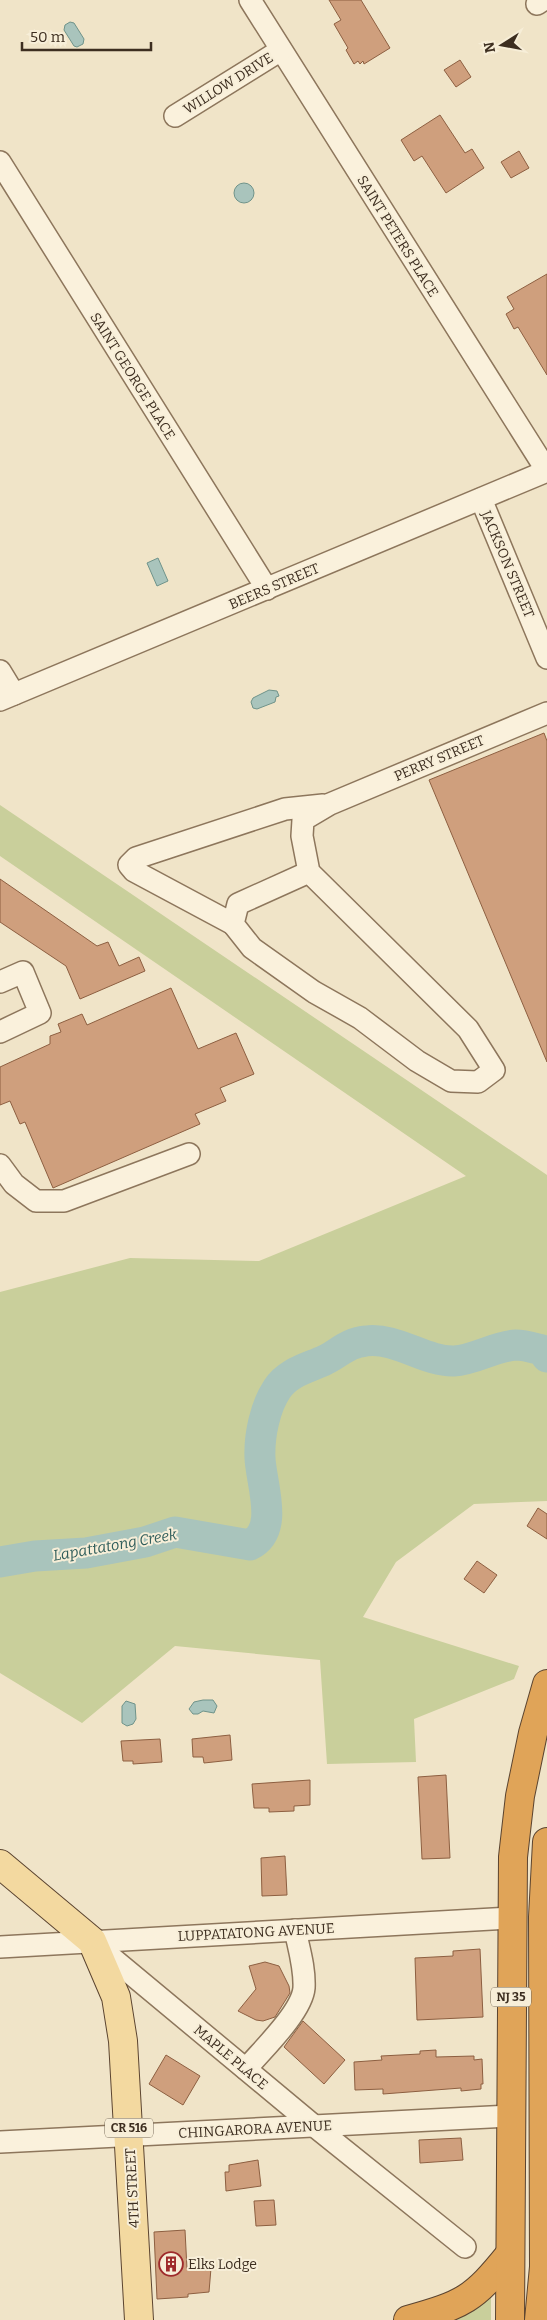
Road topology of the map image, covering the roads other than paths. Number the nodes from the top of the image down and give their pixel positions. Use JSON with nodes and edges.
{"nodes":[{"id":1,"x":250,"y":0,"type":"edge"},
{"id":2,"x":281,"y":50,"type":"junction"},
{"id":3,"x":175,"y":116,"type":"dead end"},
{"id":4,"x":0,"y":162,"type":"edge"},
{"id":5,"x":547,"y":471,"type":"edge"},
{"id":6,"x":481,"y":499,"type":"junction"},
{"id":7,"x":267,"y":589,"type":"junction"},
{"id":8,"x":547,"y":658,"type":"edge"},
{"id":9,"x":0,"y":672,"type":"edge"},
{"id":10,"x":7,"y":697,"type":"edge"},
{"id":11,"x":547,"y":713,"type":"edge"},
{"id":12,"x":330,"y":804,"type":"junction"},
{"id":13,"x":309,"y":872,"type":"junction"},
{"id":14,"x":232,"y":924,"type":"junction"},
{"id":15,"x":0,"y":982,"type":"edge"},
{"id":16,"x":0,"y":1032,"type":"edge"},
{"id":17,"x":189,"y":1154,"type":"dead end"},
{"id":18,"x":0,"y":1165,"type":"edge"},
{"id":19,"x":547,"y":1684,"type":"edge"},
{"id":20,"x":547,"y":1842,"type":"edge"},
{"id":21,"x":0,"y":1864,"type":"edge"},
{"id":22,"x":545,"y":1917,"type":"edge"},
{"id":23,"x":511,"y":1918,"type":"junction"},
{"id":24,"x":295,"y":1930,"type":"junction"},
{"id":25,"x":92,"y":1941,"type":"junction"},
{"id":26,"x":0,"y":1947,"type":"edge"},
{"id":27,"x":246,"y":2069,"type":"junction"},
{"id":28,"x":546,"y":2113,"type":"edge"},
{"id":29,"x":510,"y":2116,"type":"junction"},
{"id":30,"x":314,"y":2125,"type":"junction"},
{"id":31,"x":129,"y":2135,"type":"junction"},
{"id":32,"x":0,"y":2142,"type":"edge"},
{"id":33,"x":465,"y":2247,"type":"dead end"},
{"id":34,"x":510,"y":2254,"type":"junction"},
{"id":35,"x":545,"y":2270,"type":"edge"},
{"id":36,"x":138,"y":2320,"type":"edge"},
{"id":37,"x":408,"y":2320,"type":"edge"},
{"id":38,"x":510,"y":2320,"type":"edge"},
{"id":39,"x":540,"y":2320,"type":"edge"}],
"edges":[{"from":1,"to":2,"type":"street","name":"SAINT PETERS PLACE"},
{"from":2,"to":3,"type":"street","name":"WILLOW DRIVE"},
{"from":2,"to":5,"type":"street","name":"SAINT PETERS PLACE"},
{"from":4,"to":7,"type":"street","name":"SAINT GEORGE PLACE"},
{"from":5,"to":6,"type":"street","name":"BEERS STREET"},
{"from":6,"to":7,"type":"street","name":"BEERS STREET"},
{"from":6,"to":8,"type":"street","name":"JACKSON STREET"},
{"from":7,"to":10,"type":"street","name":"BEERS STREET"},
{"from":9,"to":10,"type":"street"},
{"from":11,"to":12,"type":"street","name":"PERRY STREET"},
{"from":12,"to":13,"type":"street"},
{"from":12,"to":14,"type":"street"},
{"from":13,"to":14,"type":"street"},
{"from":13,"to":14,"type":"street"},
{"from":15,"to":16,"type":"street"},
{"from":17,"to":18,"type":"street"},
{"from":19,"to":23,"type":"highway","number":"NJ 35"},
{"from":20,"to":22,"type":"highway","number":"NJ 35"},
{"from":21,"to":25,"type":"main road","name":"MAPLE PLACE","number":"CR 516"},
{"from":22,"to":28,"type":"highway","number":"NJ 35"},
{"from":23,"to":24,"type":"street","name":"LUPPATATONG AVENUE"},
{"from":23,"to":29,"type":"highway","number":"NJ 35"},
{"from":24,"to":25,"type":"street","name":"LUPPATATONG AVENUE"},
{"from":24,"to":27,"type":"street"},
{"from":25,"to":26,"type":"street","name":"LUPPATATONG AVENUE"},
{"from":25,"to":27,"type":"street","name":"MAPLE PLACE"},
{"from":25,"to":31,"type":"main road","name":"4TH STREET","number":"CR 516"},
{"from":27,"to":30,"type":"street","name":"MAPLE PLACE"},
{"from":28,"to":35,"type":"highway","number":"NJ 35"},
{"from":29,"to":30,"type":"street","name":"CHINGARORA AVENUE"},
{"from":29,"to":34,"type":"highway","number":"NJ 35"},
{"from":30,"to":31,"type":"street","name":"CHINGARORA AVENUE"},
{"from":30,"to":33,"type":"street","name":"MAPLE PLACE"},
{"from":31,"to":32,"type":"street","name":"CHINGARORA AVENUE"},
{"from":31,"to":36,"type":"main road","name":"4TH STREET","number":"CR 516"},
{"from":34,"to":37,"type":"highway"},
{"from":34,"to":38,"type":"highway","number":"NJ 35"},
{"from":35,"to":39,"type":"highway","number":"NJ 35"}]}
